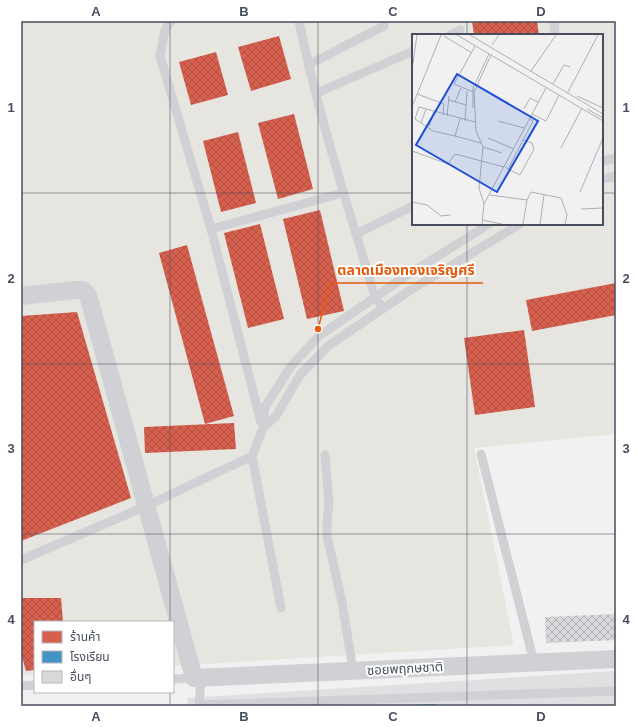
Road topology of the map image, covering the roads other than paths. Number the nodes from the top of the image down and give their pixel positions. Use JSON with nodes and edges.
{"nodes":[{"id":1,"x":172,"y":21,"type":"edge"},
{"id":2,"x":299,"y":21,"type":"edge"},
{"id":3,"x":383,"y":21,"type":"edge"},
{"id":4,"x":554,"y":21,"type":"edge"},
{"id":5,"x":460,"y":30,"type":"dead end"},
{"id":6,"x":452,"y":34,"type":"edge"},
{"id":7,"x":555,"y":34,"type":"edge"},
{"id":8,"x":412,"y":52,"type":"edge"},
{"id":9,"x":308,"y":65,"type":"junction"},
{"id":10,"x":316,"y":93,"type":"junction"},
{"id":11,"x":616,"y":158,"type":"edge"},
{"id":12,"x":603,"y":161,"type":"edge"},
{"id":13,"x":616,"y":176,"type":"edge"},
{"id":14,"x":603,"y":179,"type":"edge"},
{"id":15,"x":343,"y":193,"type":"junction"},
{"id":16,"x":412,"y":206,"type":"edge"},
{"id":17,"x":487,"y":225,"type":"edge"},
{"id":18,"x":518,"y":225,"type":"edge"},
{"id":19,"x":211,"y":229,"type":"junction"},
{"id":20,"x":356,"y":234,"type":"junction"},
{"id":21,"x":21,"y":296,"type":"edge"},
{"id":22,"x":375,"y":297,"type":"junction"},
{"id":23,"x":384,"y":308,"type":"junction"},
{"id":24,"x":263,"y":428,"type":"junction"},
{"id":25,"x":481,"y":454,"type":"dead end"},
{"id":26,"x":325,"y":455,"type":"dead end"},
{"id":27,"x":252,"y":456,"type":"junction"},
{"id":28,"x":146,"y":506,"type":"junction"},
{"id":29,"x":21,"y":560,"type":"edge"},
{"id":30,"x":281,"y":608,"type":"dead end"},
{"id":31,"x":616,"y":659,"type":"edge"},
{"id":32,"x":534,"y":662,"type":"junction"},
{"id":33,"x":353,"y":670,"type":"junction"},
{"id":34,"x":197,"y":677,"type":"junction"},
{"id":35,"x":174,"y":679,"type":"edge"},
{"id":36,"x":34,"y":685,"type":"edge"},
{"id":37,"x":21,"y":686,"type":"edge"},
{"id":38,"x":616,"y":690,"type":"edge"},
{"id":39,"x":454,"y":701,"type":"edge"},
{"id":40,"x":199,"y":705,"type":"edge"}],
"edges":[{"from":1,"to":19,"type":"lane"},
{"from":2,"to":9,"type":"lane"},
{"from":3,"to":9,"type":"lane"},
{"from":4,"to":7,"type":"lane"},
{"from":5,"to":6,"type":"lane"},
{"from":8,"to":10,"type":"lane"},
{"from":9,"to":10,"type":"lane"},
{"from":10,"to":15,"type":"lane"},
{"from":11,"to":12,"type":"lane"},
{"from":13,"to":14,"type":"lane"},
{"from":15,"to":19,"type":"lane"},
{"from":15,"to":20,"type":"lane"},
{"from":16,"to":20,"type":"lane"},
{"from":17,"to":22,"type":"lane"},
{"from":18,"to":23,"type":"lane"},
{"from":19,"to":24,"type":"lane"},
{"from":20,"to":22,"type":"lane"},
{"from":21,"to":28,"type":"street"},
{"from":22,"to":23,"type":"lane"},
{"from":22,"to":24,"type":"lane"},
{"from":23,"to":24,"type":"lane"},
{"from":24,"to":27,"type":"lane"},
{"from":25,"to":32,"type":"lane"},
{"from":26,"to":33,"type":"lane"},
{"from":27,"to":28,"type":"lane"},
{"from":27,"to":30,"type":"lane"},
{"from":28,"to":29,"type":"lane"},
{"from":28,"to":34,"type":"street"},
{"from":31,"to":32,"type":"street","name":"ซอยพฤกษชาติ"},
{"from":32,"to":33,"type":"street","name":"ซอยพฤกษชาติ"},
{"from":33,"to":34,"type":"street","name":"ซอยพฤกษชาติ"},
{"from":34,"to":35,"type":"lane"},
{"from":34,"to":40,"type":"lane"},
{"from":36,"to":37,"type":"lane"},
{"from":38,"to":39,"type":"lane"},
{"from":39,"to":40,"type":"lane"}]}
